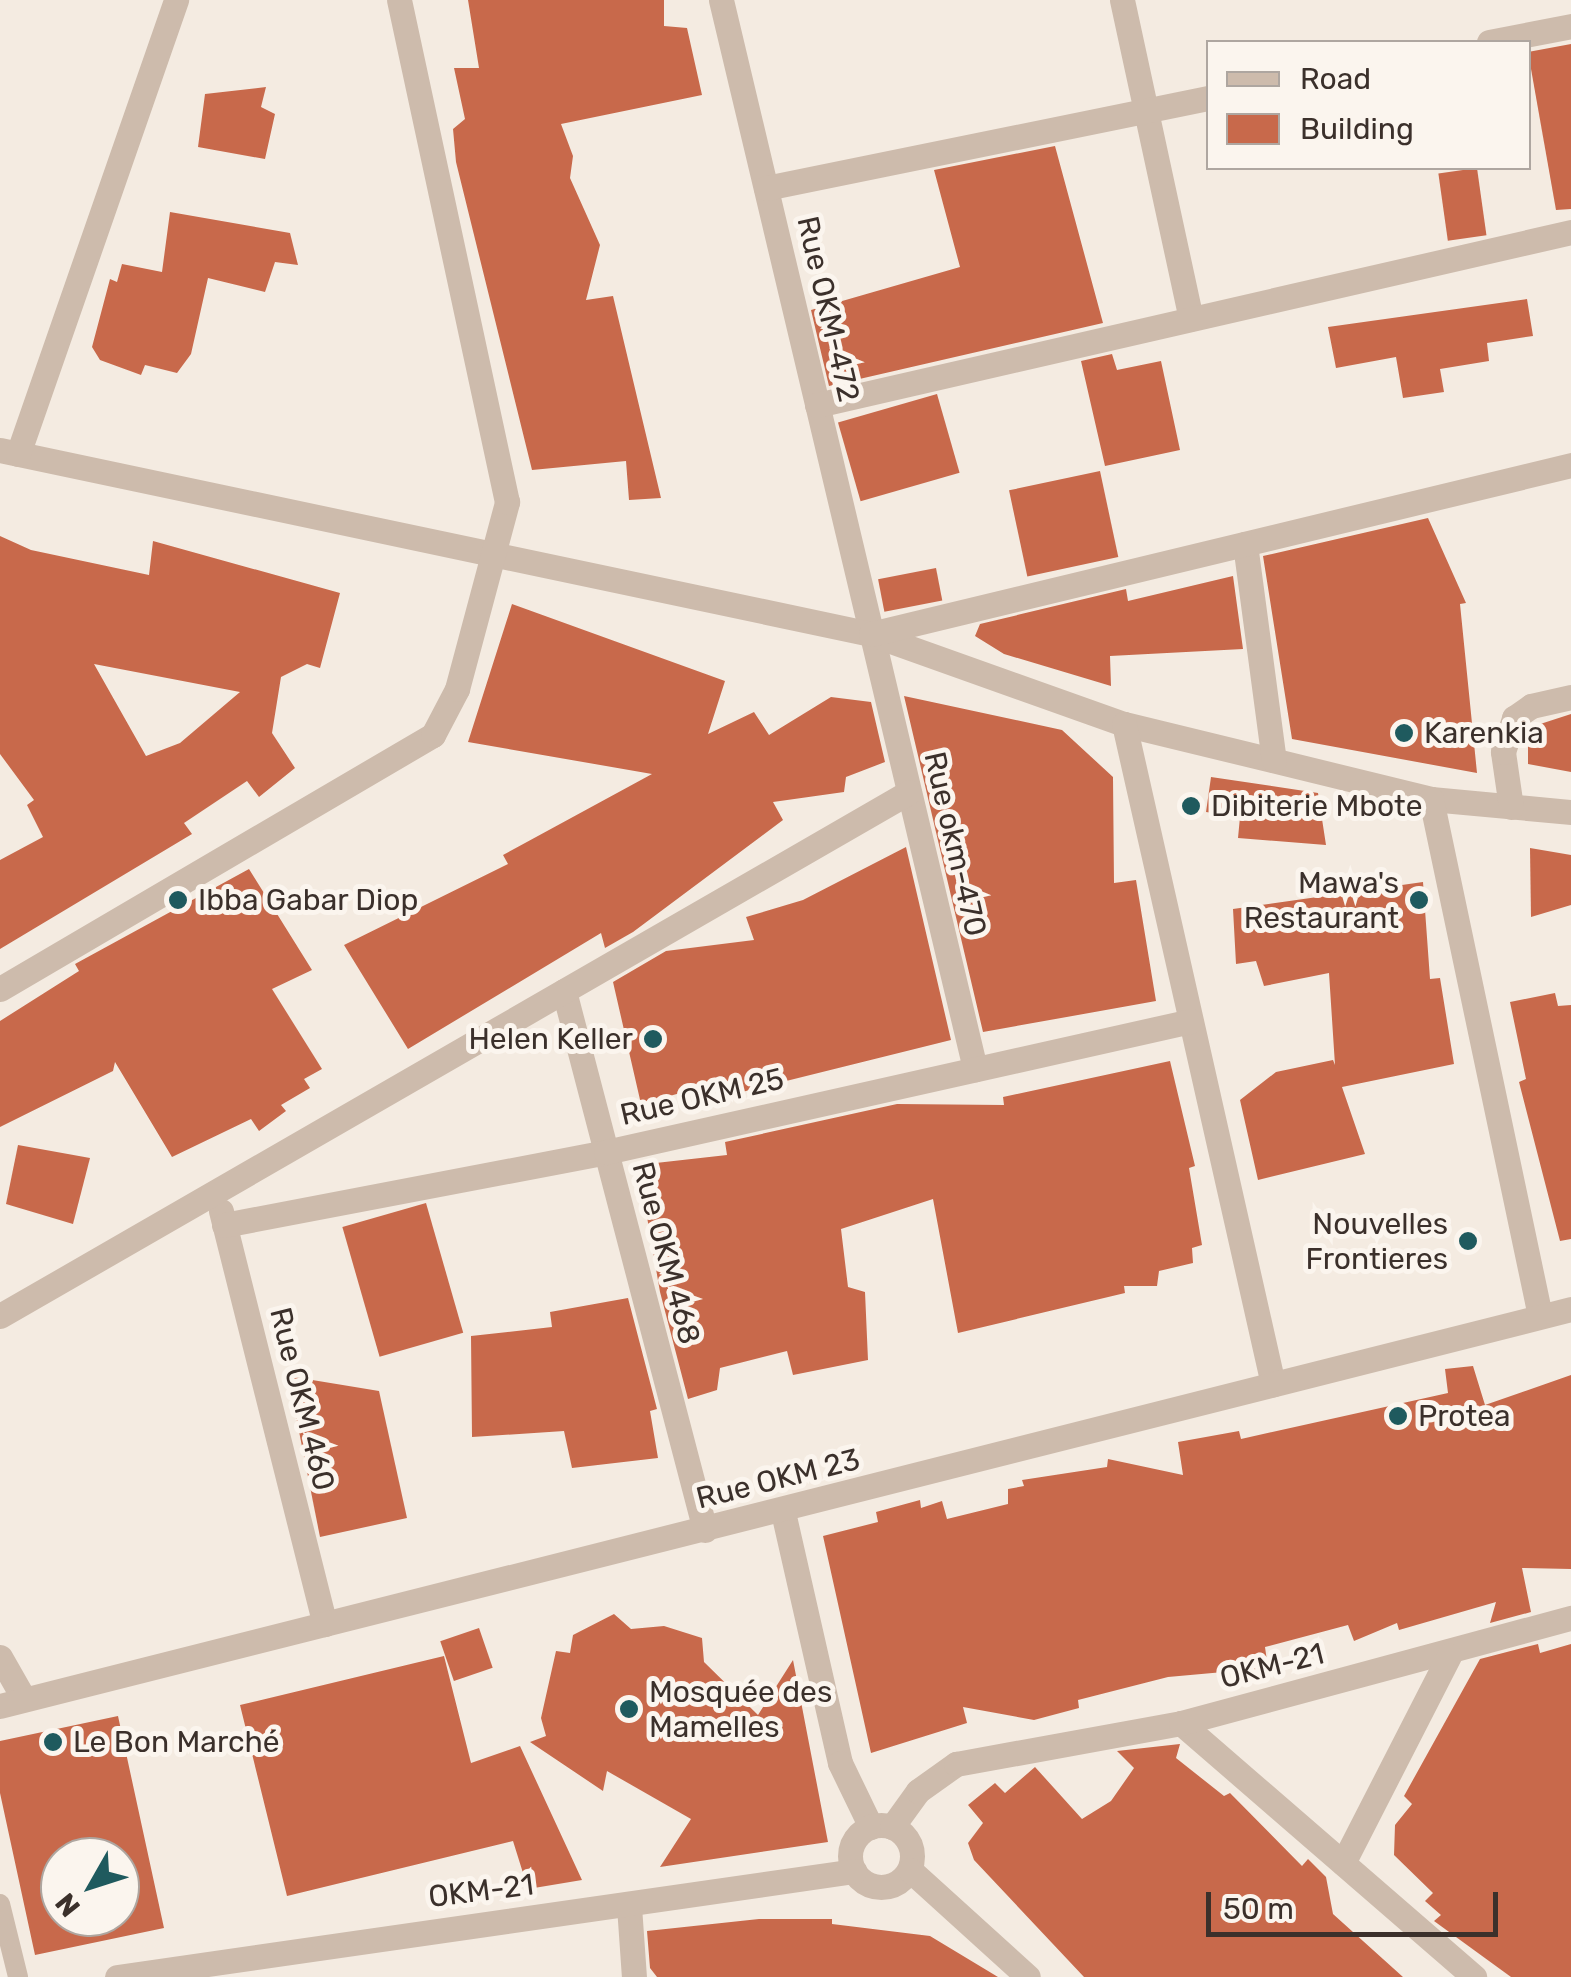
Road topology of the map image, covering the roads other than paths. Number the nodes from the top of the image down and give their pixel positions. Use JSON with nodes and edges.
{"nodes":[{"id":1,"x":176,"y":0,"type":"edge"},
{"id":2,"x":400,"y":0,"type":"edge"},
{"id":3,"x":721,"y":0,"type":"edge"},
{"id":4,"x":1122,"y":0,"type":"edge"},
{"id":5,"x":1571,"y":26,"type":"edge"},
{"id":6,"x":1499,"y":40,"type":"edge"},
{"id":7,"x":1206,"y":98,"type":"edge"},
{"id":8,"x":1143,"y":111,"type":"junction"},
{"id":9,"x":766,"y":188,"type":"junction"},
{"id":10,"x":1571,"y":232,"type":"edge"},
{"id":11,"x":1191,"y":319,"type":"junction"},
{"id":12,"x":817,"y":405,"type":"junction"},
{"id":13,"x":9,"y":452,"type":"edge"},
{"id":14,"x":1571,"y":465,"type":"edge"},
{"id":15,"x":1245,"y":544,"type":"junction"},
{"id":16,"x":492,"y":554,"type":"junction"},
{"id":17,"x":871,"y":634,"type":"junction"},
{"id":18,"x":1571,"y":697,"type":"edge"},
{"id":19,"x":1124,"y":724,"type":"junction"},
{"id":20,"x":1274,"y":760,"type":"junction"},
{"id":21,"x":909,"y":792,"type":"junction"},
{"id":22,"x":1431,"y":798,"type":"junction"},
{"id":23,"x":1511,"y":807,"type":"junction"},
{"id":24,"x":1571,"y":812,"type":"edge"},
{"id":25,"x":0,"y":990,"type":"edge"},
{"id":26,"x":564,"y":991,"type":"junction"},
{"id":27,"x":1192,"y":1021,"type":"junction"},
{"id":28,"x":975,"y":1069,"type":"junction"},
{"id":29,"x":606,"y":1152,"type":"junction"},
{"id":30,"x":216,"y":1191,"type":"junction"},
{"id":31,"x":224,"y":1225,"type":"junction"},
{"id":32,"x":1571,"y":1310,"type":"edge"},
{"id":33,"x":0,"y":1316,"type":"edge"},
{"id":34,"x":1540,"y":1316,"type":"junction"},
{"id":35,"x":1273,"y":1384,"type":"junction"},
{"id":36,"x":783,"y":1512,"type":"junction"},
{"id":37,"x":706,"y":1530,"type":"junction"},
{"id":38,"x":1571,"y":1618,"type":"edge"},
{"id":39,"x":325,"y":1624,"type":"junction"},
{"id":40,"x":0,"y":1656,"type":"edge"},
{"id":41,"x":1449,"y":1656,"type":"junction"},
{"id":42,"x":12,"y":1702,"type":"edge"},
{"id":43,"x":1181,"y":1722,"type":"junction"},
{"id":44,"x":881,"y":1827,"type":"junction"},
{"id":45,"x":1343,"y":1863,"type":"junction"},
{"id":46,"x":910,"y":1870,"type":"junction"},
{"id":47,"x":854,"y":1871,"type":"junction"},
{"id":48,"x":0,"y":1904,"type":"edge"},
{"id":49,"x":630,"y":1906,"type":"junction"},
{"id":50,"x":220,"y":1969,"type":"edge"},
{"id":51,"x":18,"y":1977,"type":"edge"},
{"id":52,"x":117,"y":1977,"type":"edge"},
{"id":53,"x":634,"y":1977,"type":"edge"},
{"id":54,"x":1028,"y":1977,"type":"edge"},
{"id":55,"x":1474,"y":1977,"type":"edge"}],
"edges":[{"from":1,"to":13,"type":"street"},
{"from":2,"to":16,"type":"street"},
{"from":3,"to":9,"type":"street","name":"Rue OKM-472"},
{"from":4,"to":8,"type":"street"},
{"from":5,"to":6,"type":"street"},
{"from":7,"to":8,"type":"street"},
{"from":8,"to":9,"type":"street"},
{"from":8,"to":11,"type":"street"},
{"from":9,"to":12,"type":"street","name":"Rue OKM-472"},
{"from":10,"to":11,"type":"street"},
{"from":11,"to":12,"type":"street"},
{"from":12,"to":17,"type":"street","name":"Rue OKM-472"},
{"from":13,"to":16,"type":"street"},
{"from":14,"to":15,"type":"street"},
{"from":15,"to":17,"type":"street"},
{"from":15,"to":20,"type":"street"},
{"from":16,"to":17,"type":"street"},
{"from":16,"to":25,"type":"street"},
{"from":17,"to":19,"type":"street"},
{"from":17,"to":21,"type":"street","name":"Rue okm-470"},
{"from":18,"to":23,"type":"street"},
{"from":19,"to":20,"type":"street"},
{"from":19,"to":27,"type":"street"},
{"from":20,"to":22,"type":"street"},
{"from":21,"to":26,"type":"street"},
{"from":21,"to":28,"type":"street","name":"Rue okm-470"},
{"from":22,"to":23,"type":"street"},
{"from":22,"to":34,"type":"street"},
{"from":23,"to":24,"type":"street"},
{"from":26,"to":29,"type":"street","name":"Rue OKM 468"},
{"from":26,"to":30,"type":"street"},
{"from":27,"to":28,"type":"street","name":"Rue OKM 25"},
{"from":27,"to":35,"type":"street"},
{"from":28,"to":29,"type":"street","name":"Rue OKM 25"},
{"from":29,"to":31,"type":"street","name":"Rue OKM 25"},
{"from":29,"to":37,"type":"street","name":"Rue OKM 468"},
{"from":30,"to":31,"type":"street","name":"Rue OKM 460"},
{"from":30,"to":33,"type":"street"},
{"from":31,"to":39,"type":"street","name":"Rue OKM 460"},
{"from":32,"to":34,"type":"street","name":"Rue OKM 23"},
{"from":34,"to":35,"type":"street","name":"Rue OKM 23"},
{"from":35,"to":36,"type":"street","name":"Rue OKM 23"},
{"from":36,"to":37,"type":"street","name":"Rue OKM 23"},
{"from":36,"to":44,"type":"street"},
{"from":37,"to":39,"type":"street","name":"Rue OKM 23"},
{"from":38,"to":41,"type":"street","name":"OKM-21"},
{"from":39,"to":42,"type":"street","name":"Rue OKM 23"},
{"from":40,"to":42,"type":"street"},
{"from":41,"to":43,"type":"street","name":"OKM-21"},
{"from":41,"to":45,"type":"street"},
{"from":43,"to":44,"type":"street","name":"OKM-21"},
{"from":43,"to":45,"type":"street"},
{"from":44,"to":46,"type":"street"},
{"from":44,"to":47,"type":"street"},
{"from":45,"to":55,"type":"street"},
{"from":46,"to":47,"type":"street"},
{"from":46,"to":54,"type":"street"},
{"from":47,"to":49,"type":"street","name":"OKM-21"},
{"from":48,"to":51,"type":"lane"},
{"from":49,"to":50,"type":"street","name":"OKM-21"},
{"from":49,"to":53,"type":"street"},
{"from":50,"to":52,"type":"street","name":"OKM-21"}]}
